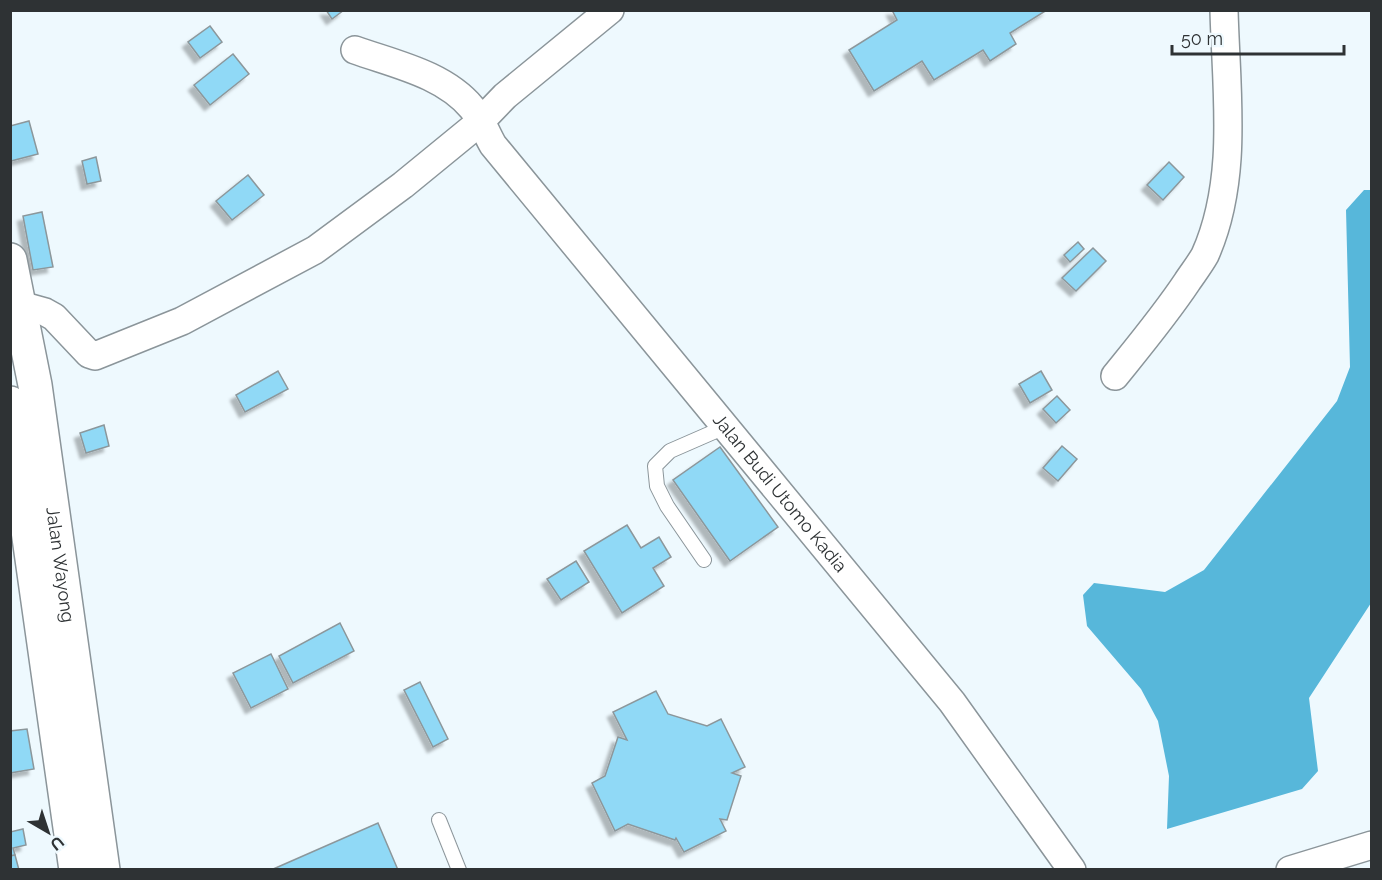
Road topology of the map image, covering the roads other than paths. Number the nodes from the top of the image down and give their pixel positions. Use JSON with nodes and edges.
{"nodes":[{"id":1,"x":610,"y":10,"type":"edge"},
{"id":2,"x":1224,"y":10,"type":"edge"},
{"id":3,"x":355,"y":50,"type":"dead end"},
{"id":4,"x":480,"y":122,"type":"junction"},
{"id":5,"x":10,"y":260,"type":"edge"},
{"id":6,"x":20,"y":305,"type":"junction"},
{"id":7,"x":1115,"y":376,"type":"dead end"},
{"id":8,"x":19,"y":394,"type":"edge"},
{"id":9,"x":725,"y":427,"type":"junction"},
{"id":10,"x":704,"y":560,"type":"dead end"},
{"id":11,"x":439,"y":820,"type":"dead end"},
{"id":12,"x":1371,"y":845,"type":"edge"},
{"id":13,"x":76,"y":870,"type":"edge"},
{"id":14,"x":103,"y":870,"type":"edge"},
{"id":15,"x":459,"y":870,"type":"edge"},
{"id":16,"x":1072,"y":870,"type":"edge"},
{"id":17,"x":1290,"y":870,"type":"edge"}],
"edges":[{"from":1,"to":4,"type":"street"},
{"from":2,"to":7,"type":"street"},
{"from":3,"to":4,"type":"street","name":"Jalan Budi Utomo Kadia"},
{"from":4,"to":6,"type":"street"},
{"from":4,"to":9,"type":"street","name":"Jalan Budi Utomo Kadia"},
{"from":5,"to":6,"type":"street","name":"Jalan Wayong"},
{"from":6,"to":8,"type":"street","name":"Jalan Wayong"},
{"from":8,"to":13,"type":"street","name":"Jalan Wayong"},
{"from":8,"to":14,"type":"street","name":"Jalan Wayong"},
{"from":9,"to":10,"type":"lane"},
{"from":9,"to":16,"type":"street","name":"Jalan Budi Utomo Kadia"},
{"from":11,"to":15,"type":"lane"},
{"from":12,"to":17,"type":"street"}]}
